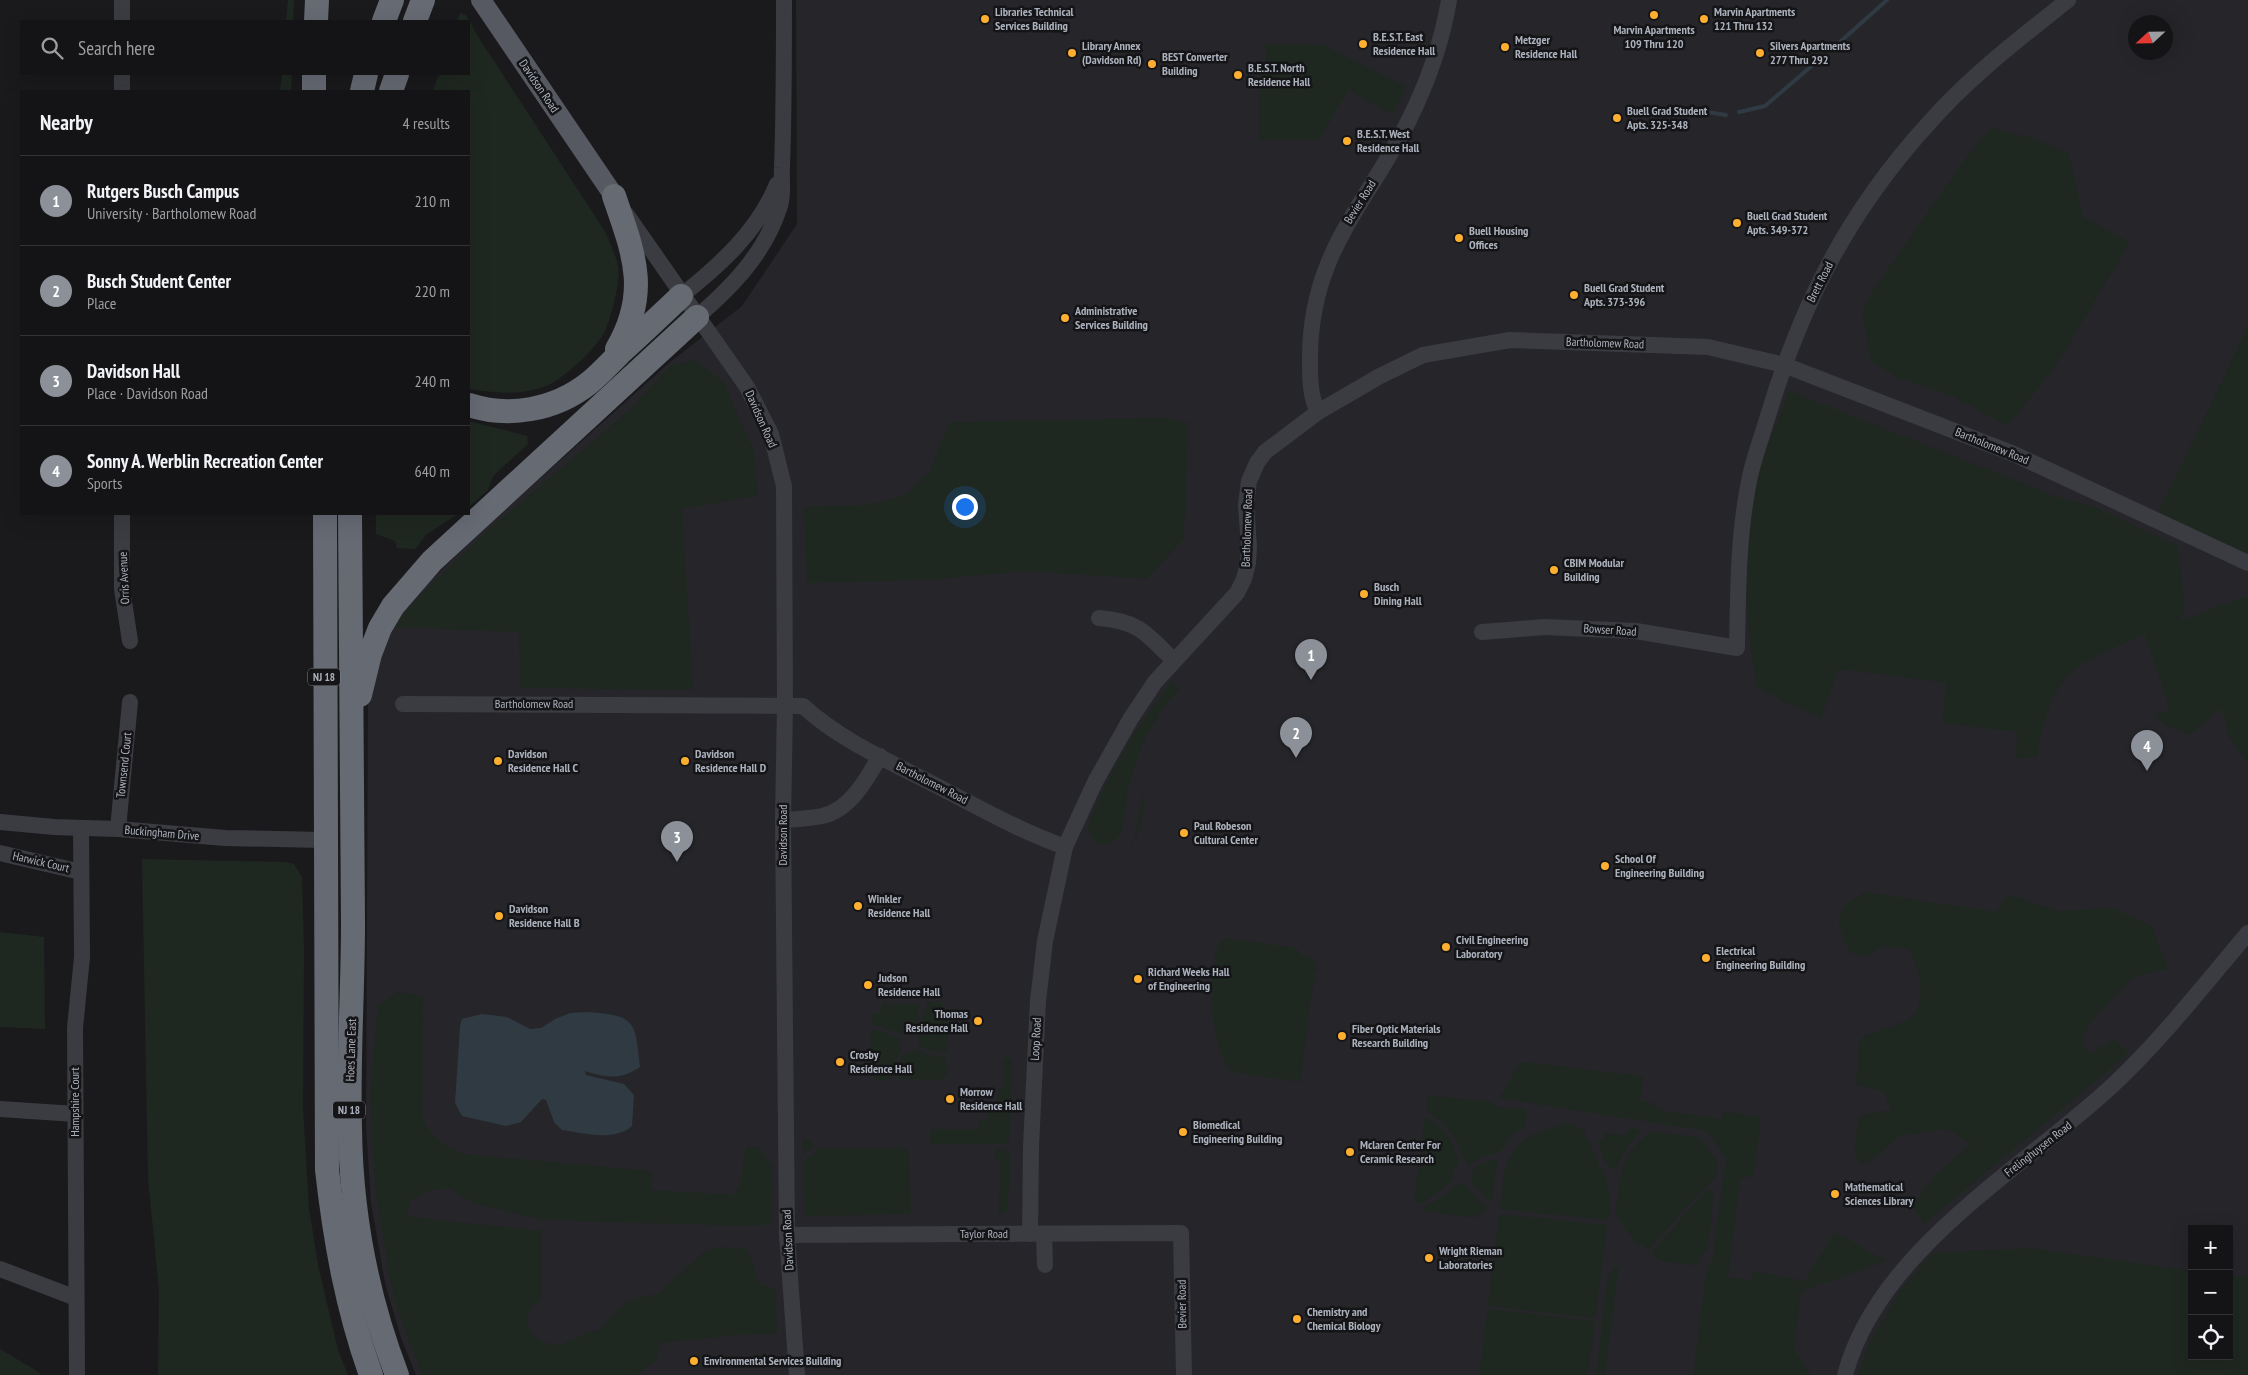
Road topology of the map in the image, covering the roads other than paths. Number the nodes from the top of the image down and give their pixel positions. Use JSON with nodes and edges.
{"nodes":[{"id":1,"x":122,"y":0,"type":"edge"},
{"id":2,"x":317,"y":0,"type":"edge"},
{"id":3,"x":392,"y":0,"type":"edge"},
{"id":4,"x":424,"y":0,"type":"edge"},
{"id":5,"x":481,"y":0,"type":"edge"},
{"id":6,"x":784,"y":0,"type":"edge"},
{"id":7,"x":1448,"y":0,"type":"edge"},
{"id":8,"x":2068,"y":0,"type":"edge"},
{"id":9,"x":122,"y":20,"type":"edge"},
{"id":10,"x":316,"y":20,"type":"edge"},
{"id":11,"x":384,"y":20,"type":"edge"},
{"id":12,"x":415,"y":20,"type":"edge"},
{"id":13,"x":122,"y":75,"type":"edge"},
{"id":14,"x":314,"y":75,"type":"edge"},
{"id":15,"x":366,"y":75,"type":"edge"},
{"id":16,"x":397,"y":75,"type":"edge"},
{"id":17,"x":402,"y":75,"type":"edge"},
{"id":18,"x":122,"y":90,"type":"edge"},
{"id":19,"x":314,"y":90,"type":"edge"},
{"id":20,"x":362,"y":90,"type":"edge"},
{"id":21,"x":392,"y":90,"type":"edge"},
{"id":22,"x":399,"y":90,"type":"edge"},
{"id":23,"x":782,"y":170,"type":"junction"},
{"id":24,"x":614,"y":196,"type":"junction"},
{"id":25,"x":681,"y":296,"type":"junction"},
{"id":26,"x":698,"y":317,"type":"junction"},
{"id":27,"x":608,"y":364,"type":"junction"},
{"id":28,"x":1784,"y":365,"type":"junction"},
{"id":29,"x":470,"y":405,"type":"edge"},
{"id":30,"x":1318,"y":412,"type":"junction"},
{"id":31,"x":122,"y":515,"type":"edge"},
{"id":32,"x":323,"y":515,"type":"edge"},
{"id":33,"x":350,"y":515,"type":"edge"},
{"id":34,"x":2248,"y":563,"type":"edge"},
{"id":35,"x":1099,"y":618,"type":"dead end"},
{"id":36,"x":1482,"y":632,"type":"dead end"},
{"id":37,"x":130,"y":641,"type":"dead end"},
{"id":38,"x":1737,"y":648,"type":"joint"},
{"id":39,"x":1174,"y":661,"type":"junction"},
{"id":40,"x":130,"y":702,"type":"dead end"},
{"id":41,"x":403,"y":704,"type":"dead end"},
{"id":42,"x":785,"y":706,"type":"junction"},
{"id":43,"x":880,"y":756,"type":"junction"},
{"id":44,"x":351,"y":781,"type":"junction"},
{"id":45,"x":783,"y":820,"type":"junction"},
{"id":46,"x":0,"y":822,"type":"edge"},
{"id":47,"x":81,"y":829,"type":"junction"},
{"id":48,"x":118,"y":829,"type":"junction"},
{"id":49,"x":324,"y":840,"type":"junction"},
{"id":50,"x":1066,"y":847,"type":"junction"},
{"id":51,"x":0,"y":853,"type":"edge"},
{"id":52,"x":81,"y":872,"type":"junction"},
{"id":53,"x":2248,"y":933,"type":"edge"},
{"id":54,"x":0,"y":1109,"type":"edge"},
{"id":55,"x":75,"y":1114,"type":"junction"},
{"id":56,"x":1037,"y":1234,"type":"junction"},
{"id":57,"x":1181,"y":1234,"type":"joint"},
{"id":58,"x":787,"y":1235,"type":"junction"},
{"id":59,"x":1045,"y":1265,"type":"dead end"},
{"id":60,"x":0,"y":1269,"type":"edge"},
{"id":61,"x":76,"y":1298,"type":"junction"},
{"id":62,"x":77,"y":1375,"type":"edge"},
{"id":63,"x":371,"y":1375,"type":"edge"},
{"id":64,"x":397,"y":1375,"type":"edge"},
{"id":65,"x":797,"y":1375,"type":"edge"},
{"id":66,"x":1184,"y":1375,"type":"edge"},
{"id":67,"x":1845,"y":1375,"type":"edge"}],
"edges":[{"from":1,"to":9,"type":"street"},
{"from":2,"to":10,"type":"highway"},
{"from":3,"to":11,"type":"highway"},
{"from":4,"to":12,"type":"highway"},
{"from":5,"to":24,"type":"main road","name":"Davidson Road"},
{"from":6,"to":23,"type":"street"},
{"from":7,"to":30,"type":"street","name":"Bevier Road"},
{"from":8,"to":28,"type":"street","name":"Brett Road"},
{"from":13,"to":18,"type":"street"},
{"from":14,"to":19,"type":"highway"},
{"from":15,"to":20,"type":"highway"},
{"from":16,"to":21,"type":"highway"},
{"from":17,"to":22,"type":"highway"},
{"from":23,"to":25,"type":"street"},
{"from":23,"to":26,"type":"street"},
{"from":24,"to":25,"type":"street","name":"Davidson Road"},
{"from":24,"to":27,"type":"highway"},
{"from":25,"to":26,"type":"street","name":"Davidson Road"},
{"from":25,"to":27,"type":"highway"},
{"from":26,"to":42,"type":"street","name":"Davidson Road"},
{"from":26,"to":44,"type":"highway"},
{"from":27,"to":29,"type":"highway"},
{"from":28,"to":30,"type":"street","name":"Bartholomew Road"},
{"from":28,"to":34,"type":"street","name":"Bartholomew Road"},
{"from":28,"to":38,"type":"street","name":"Brett Road"},
{"from":30,"to":39,"type":"street","name":"Bartholomew Road"},
{"from":31,"to":37,"type":"street","name":"Orris Avenue"},
{"from":32,"to":49,"type":"highway","number":"NJ 18"},
{"from":33,"to":44,"type":"highway","number":"NJ 18"},
{"from":35,"to":39,"type":"street"},
{"from":36,"to":38,"type":"street","name":"Bowser Road"},
{"from":39,"to":50,"type":"street","name":"Bartholomew Road"},
{"from":40,"to":48,"type":"street","name":"Townsend Court"},
{"from":41,"to":42,"type":"street","name":"Bartholomew Road"},
{"from":42,"to":43,"type":"street","name":"Bartholomew Road"},
{"from":42,"to":45,"type":"street","name":"Davidson Road"},
{"from":43,"to":45,"type":"street"},
{"from":43,"to":50,"type":"street","name":"Bartholomew Road"},
{"from":44,"to":64,"type":"highway","name":"Hoes Lane East","number":"NJ 18"},
{"from":45,"to":58,"type":"street","name":"Davidson Road"},
{"from":46,"to":47,"type":"street","name":"Buckingham Drive"},
{"from":47,"to":48,"type":"street","name":"Buckingham Drive"},
{"from":47,"to":52,"type":"street","name":"Hampshire Court"},
{"from":48,"to":49,"type":"street","name":"Buckingham Drive"},
{"from":49,"to":63,"type":"highway","name":"Hoes Lane East","number":"NJ 18"},
{"from":50,"to":56,"type":"street","name":"Loop Road"},
{"from":51,"to":52,"type":"street","name":"Harwick Court"},
{"from":52,"to":55,"type":"street","name":"Hampshire Court"},
{"from":53,"to":67,"type":"street","name":"Frelinghuysen Road"},
{"from":54,"to":55,"type":"street"},
{"from":55,"to":61,"type":"street","name":"Hampshire Court"},
{"from":56,"to":57,"type":"street","name":"Taylor Road"},
{"from":56,"to":58,"type":"street","name":"Taylor Road"},
{"from":56,"to":59,"type":"street","name":"Loop Road"},
{"from":57,"to":66,"type":"street","name":"Bevier Road"},
{"from":58,"to":65,"type":"street","name":"Davidson Road"},
{"from":60,"to":61,"type":"street"},
{"from":61,"to":62,"type":"street","name":"Hampshire Court"}]}
